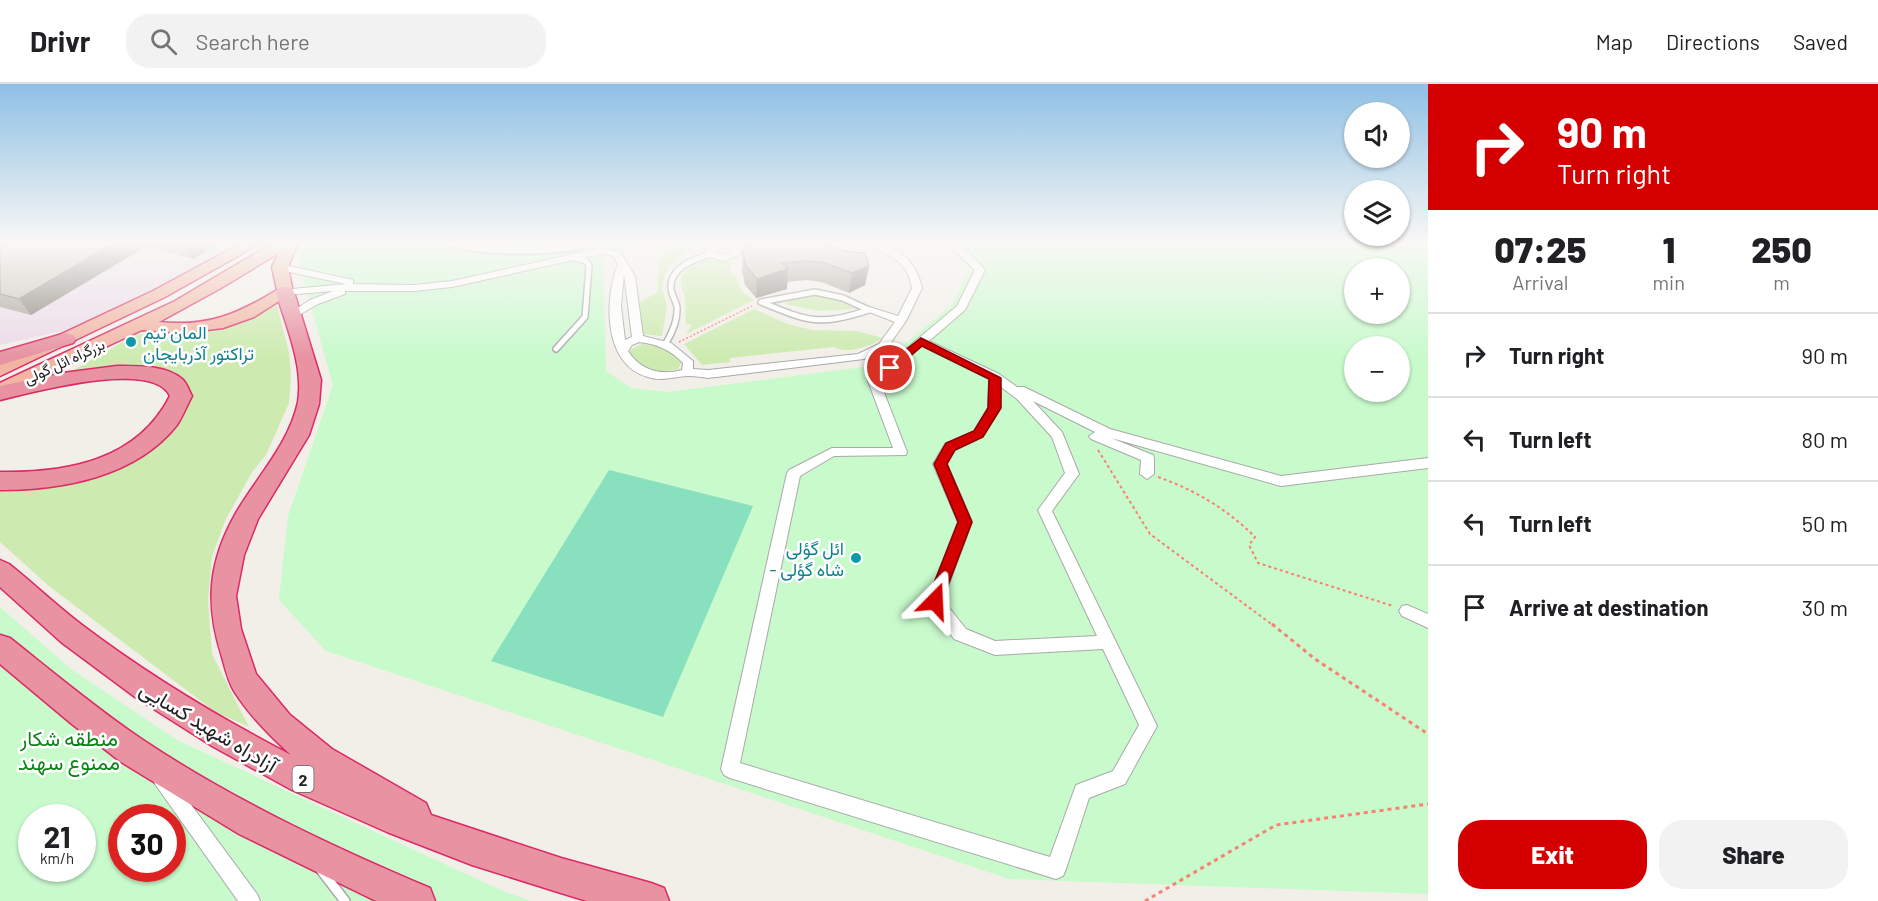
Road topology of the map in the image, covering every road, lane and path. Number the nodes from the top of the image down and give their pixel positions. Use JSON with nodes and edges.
{"nodes":[{"id":1,"x":183,"y":281,"type":"edge"},
{"id":2,"x":223,"y":281,"type":"edge"},
{"id":3,"x":287,"y":281,"type":"edge"},
{"id":4,"x":465,"y":281,"type":"edge"},
{"id":5,"x":588,"y":281,"type":"edge"},
{"id":6,"x":616,"y":281,"type":"edge"},
{"id":7,"x":631,"y":281,"type":"edge"},
{"id":8,"x":672,"y":281,"type":"edge"},
{"id":9,"x":916,"y":281,"type":"edge"},
{"id":10,"x":974,"y":281,"type":"edge"},
{"id":11,"x":364,"y":286,"type":"junction"},
{"id":12,"x":286,"y":291,"type":"junction"},
{"id":13,"x":761,"y":302,"type":"junction"},
{"id":14,"x":869,"y":310,"type":"junction"},
{"id":15,"x":901,"y":321,"type":"junction"},
{"id":16,"x":142,"y":325,"type":"junction"},
{"id":17,"x":66,"y":339,"type":"junction"},
{"id":18,"x":638,"y":339,"type":"junction"},
{"id":19,"x":921,"y":341,"type":"junction"},
{"id":20,"x":668,"y":345,"type":"junction"},
{"id":21,"x":556,"y":350,"type":"dead end"},
{"id":22,"x":622,"y":351,"type":"junction"},
{"id":23,"x":0,"y":359,"type":"edge"},
{"id":24,"x":0,"y":370,"type":"edge"},
{"id":25,"x":687,"y":372,"type":"junction"},
{"id":26,"x":995,"y":378,"type":"junction"},
{"id":27,"x":0,"y":392,"type":"edge"},
{"id":28,"x":1037,"y":398,"type":"junction"},
{"id":29,"x":1088,"y":433,"type":"junction"},
{"id":30,"x":1428,"y":463,"type":"edge"},
{"id":31,"x":1147,"y":474,"type":"joint"},
{"id":32,"x":0,"y":481,"type":"edge"},
{"id":33,"x":0,"y":571,"type":"edge"},
{"id":34,"x":1407,"y":610,"type":"joint"},
{"id":35,"x":1428,"y":621,"type":"edge"},
{"id":36,"x":1107,"y":642,"type":"junction"},
{"id":37,"x":0,"y":647,"type":"edge"},
{"id":38,"x":1428,"y":734,"type":"edge"},
{"id":39,"x":148,"y":759,"type":"junction"},
{"id":40,"x":1428,"y":804,"type":"edge"},
{"id":41,"x":467,"y":846,"type":"junction"},
{"id":42,"x":309,"y":853,"type":"junction"},
{"id":43,"x":250,"y":901,"type":"edge"},
{"id":44,"x":345,"y":901,"type":"edge"},
{"id":45,"x":417,"y":901,"type":"edge"},
{"id":46,"x":651,"y":901,"type":"edge"},
{"id":47,"x":1146,"y":901,"type":"edge"}],
"edges":[{"from":1,"to":17,"type":"highway"},
{"from":2,"to":16,"type":"highway","name":"بزرگراه ائل گولی"},
{"from":3,"to":12,"type":"highway"},
{"from":4,"to":11,"type":"street"},
{"from":5,"to":21,"type":"lane"},
{"from":6,"to":22,"type":"street"},
{"from":7,"to":18,"type":"street"},
{"from":8,"to":20,"type":"lane"},
{"from":9,"to":15,"type":"street"},
{"from":10,"to":19,"type":"street"},
{"from":11,"to":12,"type":"street"},
{"from":11,"to":12,"type":"street"},
{"from":11,"to":12,"type":"street"},
{"from":12,"to":16,"type":"highway"},
{"from":12,"to":41,"type":"highway"},
{"from":13,"to":14,"type":"lane"},
{"from":13,"to":14,"type":"lane"},
{"from":13,"to":20,"type":"path"},
{"from":14,"to":15,"type":"street"},
{"from":15,"to":25,"type":"street"},
{"from":16,"to":27,"type":"highway","name":"بزرگراه ائل گولی"},
{"from":17,"to":23,"type":"highway"},
{"from":17,"to":24,"type":"highway"},
{"from":18,"to":20,"type":"street"},
{"from":18,"to":22,"type":"street"},
{"from":19,"to":26,"type":"street"},
{"from":19,"to":36,"type":"street"},
{"from":20,"to":25,"type":"street"},
{"from":22,"to":25,"type":"street"},
{"from":26,"to":28,"type":"street"},
{"from":26,"to":36,"type":"street"},
{"from":26,"to":36,"type":"street"},
{"from":27,"to":32,"type":"highway"},
{"from":28,"to":29,"type":"street"},
{"from":28,"to":30,"type":"street"},
{"from":29,"to":31,"type":"street"},
{"from":29,"to":38,"type":"path"},
{"from":31,"to":34,"type":"path"},
{"from":33,"to":41,"type":"highway","name":"آزادراه شهید کسایی","number":"2"},
{"from":34,"to":35,"type":"street"},
{"from":37,"to":39,"type":"highway"},
{"from":39,"to":42,"type":"highway"},
{"from":39,"to":43,"type":"street"},
{"from":40,"to":47,"type":"path"},
{"from":41,"to":46,"type":"highway","name":"آزادراه شهید کسایی","number":"2"},
{"from":42,"to":44,"type":"lane"},
{"from":42,"to":45,"type":"highway"}]}
